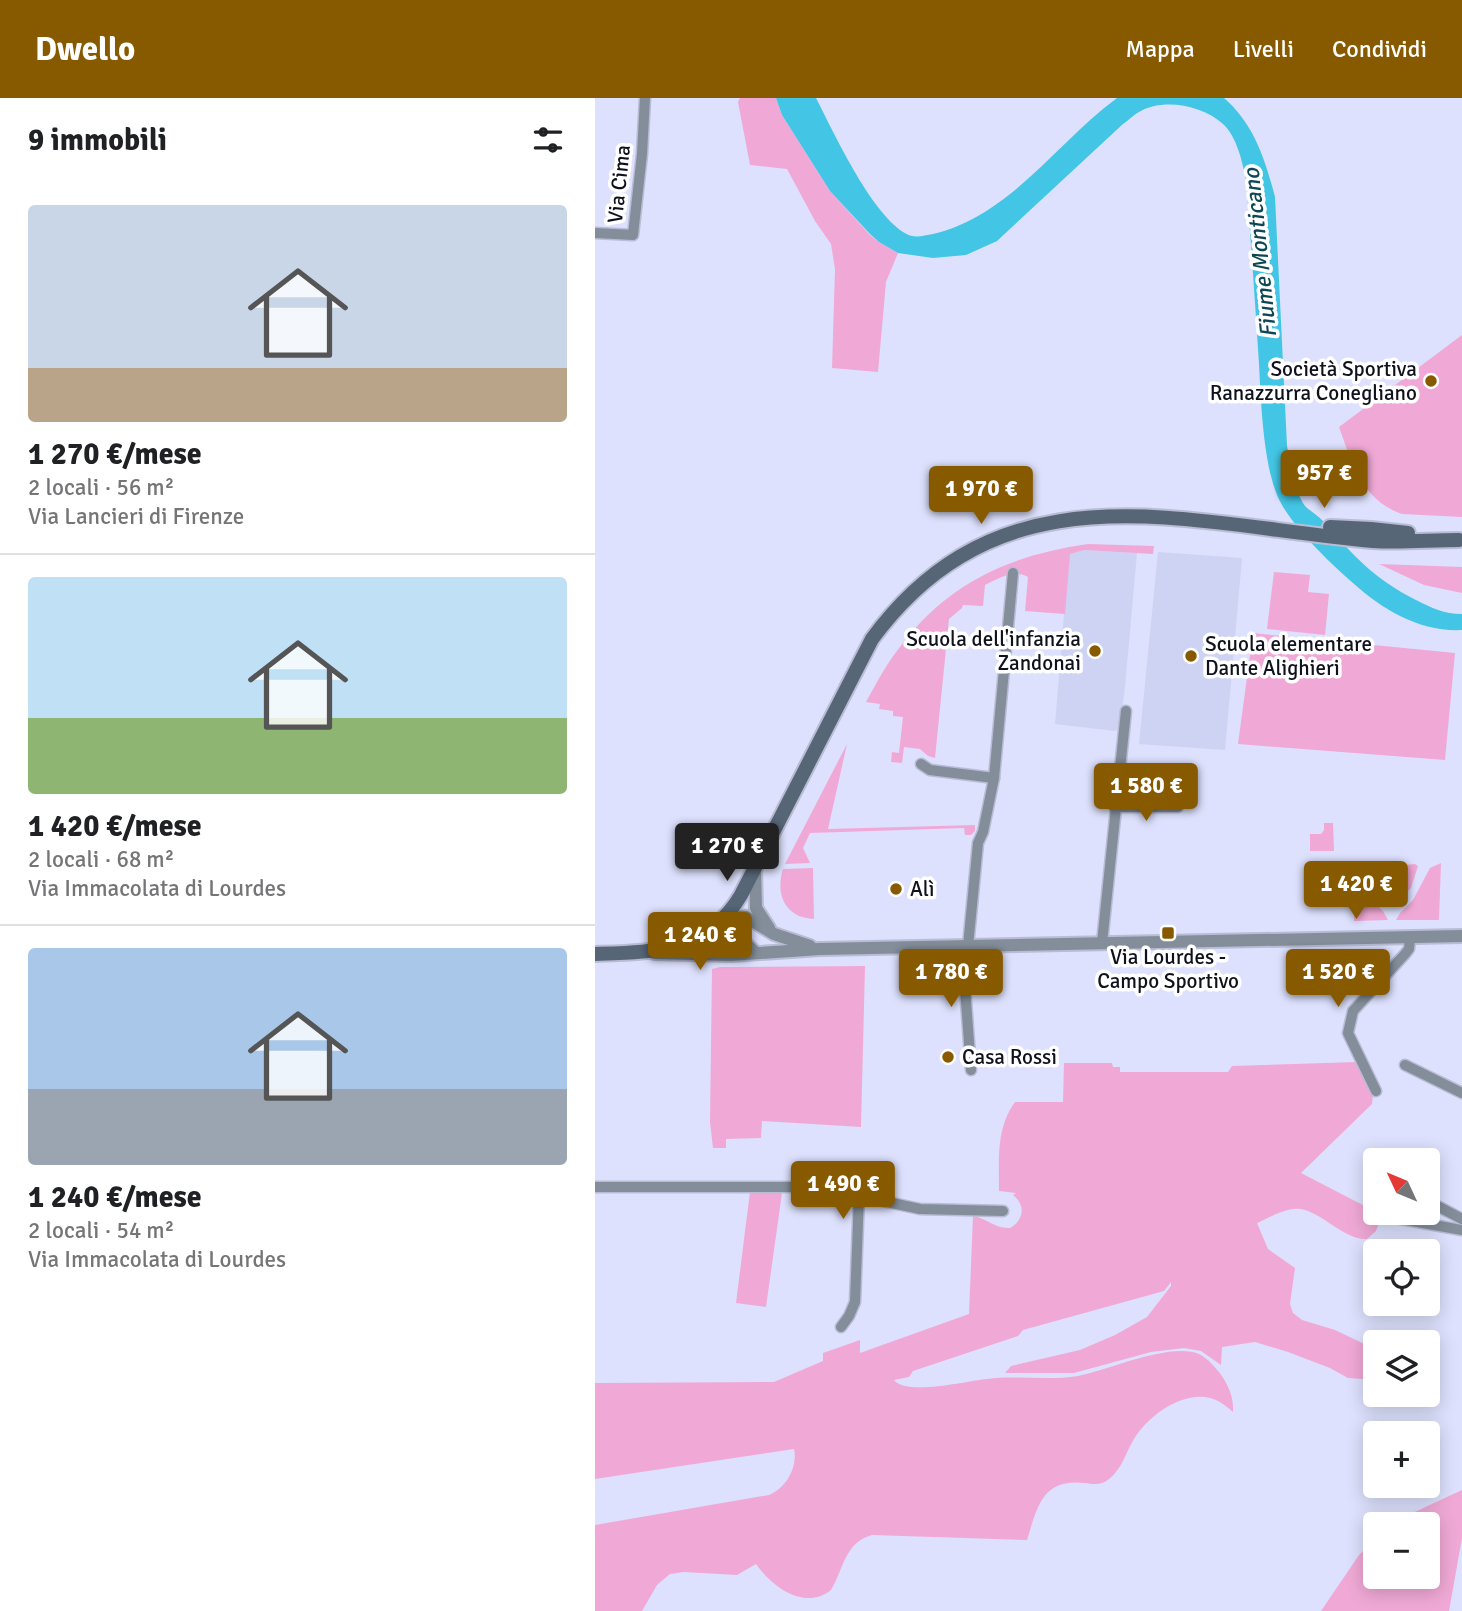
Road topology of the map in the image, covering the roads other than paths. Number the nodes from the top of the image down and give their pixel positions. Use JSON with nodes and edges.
{"nodes":[{"id":1,"x":645,"y":98,"type":"edge"},
{"id":2,"x":595,"y":233,"type":"edge"},
{"id":3,"x":1289,"y":529,"type":"junction"},
{"id":4,"x":1460,"y":540,"type":"edge"},
{"id":5,"x":1013,"y":573,"type":"dead end"},
{"id":6,"x":1126,"y":711,"type":"dead end"},
{"id":7,"x":921,"y":764,"type":"dead end"},
{"id":8,"x":994,"y":778,"type":"junction"},
{"id":9,"x":1114,"y":807,"type":"junction"},
{"id":10,"x":1178,"y":807,"type":"dead end"},
{"id":11,"x":755,"y":867,"type":"junction"},
{"id":12,"x":727,"y":915,"type":"junction"},
{"id":13,"x":774,"y":933,"type":"junction"},
{"id":14,"x":1462,"y":936,"type":"edge"},
{"id":15,"x":1410,"y":937,"type":"junction"},
{"id":16,"x":1102,"y":943,"type":"junction"},
{"id":17,"x":965,"y":946,"type":"junction"},
{"id":18,"x":820,"y":949,"type":"junction"},
{"id":19,"x":643,"y":953,"type":"junction"},
{"id":20,"x":595,"y":954,"type":"edge"},
{"id":21,"x":756,"y":954,"type":"junction"},
{"id":22,"x":1405,"y":1065,"type":"dead end"},
{"id":23,"x":971,"y":1070,"type":"dead end"},
{"id":24,"x":1376,"y":1091,"type":"dead end"},
{"id":25,"x":1462,"y":1093,"type":"edge"},
{"id":26,"x":595,"y":1187,"type":"edge"},
{"id":27,"x":859,"y":1196,"type":"junction"},
{"id":28,"x":1440,"y":1207,"type":"edge"},
{"id":29,"x":1003,"y":1211,"type":"dead end"},
{"id":30,"x":1462,"y":1219,"type":"edge"},
{"id":31,"x":1434,"y":1225,"type":"edge"},
{"id":32,"x":1462,"y":1230,"type":"edge"},
{"id":33,"x":841,"y":1327,"type":"dead end"}],
"edges":[{"from":1,"to":2,"type":"street","name":"Via Cima"},
{"from":3,"to":4,"type":"main road"},
{"from":3,"to":4,"type":"main road"},
{"from":3,"to":11,"type":"main road"},
{"from":5,"to":8,"type":"street"},
{"from":6,"to":9,"type":"street"},
{"from":7,"to":8,"type":"street"},
{"from":8,"to":17,"type":"street"},
{"from":9,"to":10,"type":"street"},
{"from":9,"to":16,"type":"street"},
{"from":11,"to":12,"type":"main road"},
{"from":11,"to":13,"type":"street"},
{"from":12,"to":13,"type":"street"},
{"from":12,"to":19,"type":"main road"},
{"from":12,"to":21,"type":"street"},
{"from":13,"to":18,"type":"street"},
{"from":14,"to":15,"type":"street"},
{"from":15,"to":16,"type":"street"},
{"from":15,"to":24,"type":"street"},
{"from":16,"to":17,"type":"street"},
{"from":17,"to":18,"type":"street"},
{"from":17,"to":23,"type":"street"},
{"from":18,"to":21,"type":"street"},
{"from":19,"to":20,"type":"main road"},
{"from":19,"to":21,"type":"street"},
{"from":22,"to":25,"type":"street"},
{"from":26,"to":27,"type":"street"},
{"from":27,"to":29,"type":"street"},
{"from":27,"to":33,"type":"street"},
{"from":28,"to":30,"type":"street"},
{"from":31,"to":32,"type":"street"}]}
